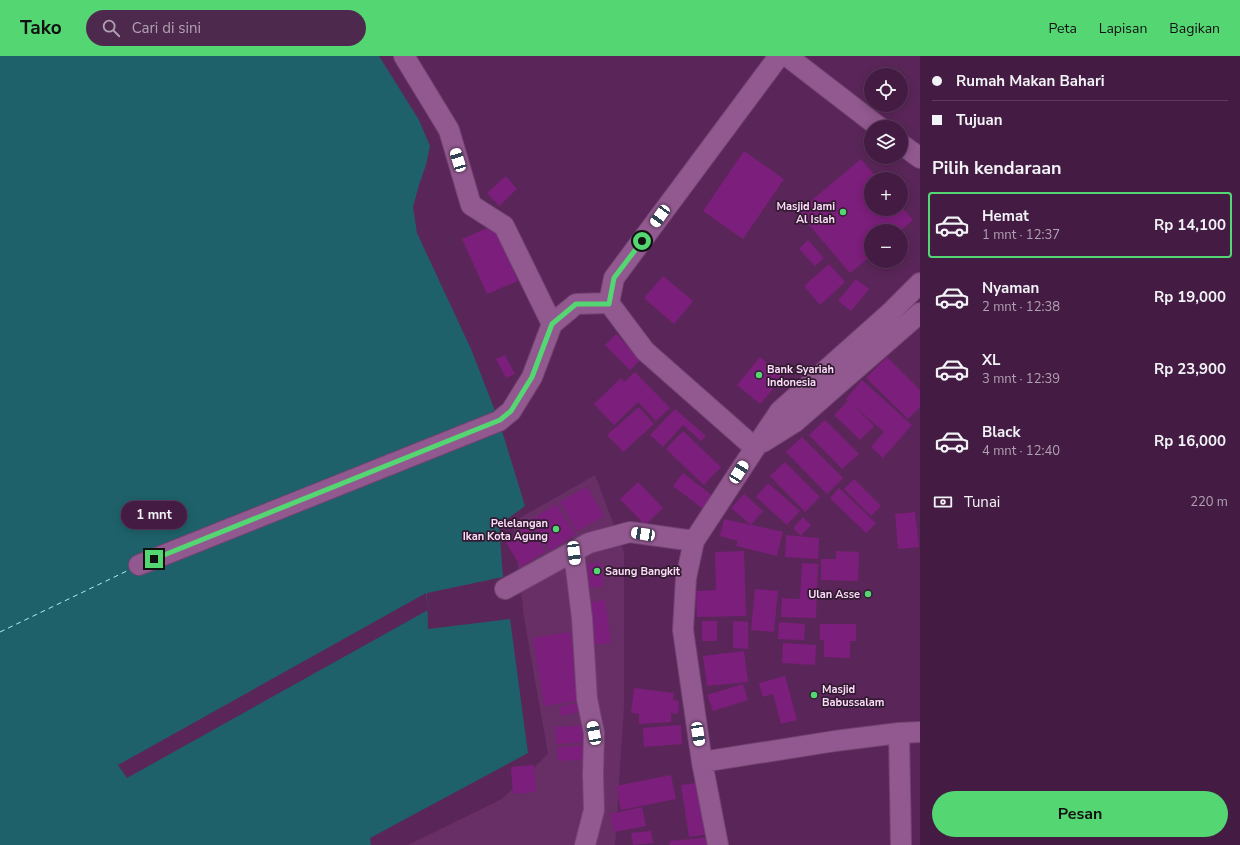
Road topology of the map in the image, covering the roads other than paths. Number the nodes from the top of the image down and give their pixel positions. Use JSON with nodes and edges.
{"nodes":[{"id":1,"x":404,"y":56,"type":"edge"},
{"id":2,"x":779,"y":56,"type":"edge"},
{"id":3,"x":787,"y":56,"type":"edge"},
{"id":4,"x":870,"y":120,"type":"edge"},
{"id":5,"x":908,"y":149,"type":"edge"},
{"id":6,"x":920,"y":158,"type":"edge"},
{"id":7,"x":920,"y":283,"type":"edge"},
{"id":8,"x":609,"y":304,"type":"junction"},
{"id":9,"x":920,"y":313,"type":"edge"},
{"id":10,"x":552,"y":324,"type":"junction"},
{"id":11,"x":754,"y":448,"type":"junction"},
{"id":12,"x":694,"y":542,"type":"junction"},
{"id":13,"x":574,"y":553,"type":"junction"},
{"id":14,"x":139,"y":565,"type":"dead end"},
{"id":15,"x":504,"y":589,"type":"dead end"},
{"id":16,"x":920,"y":732,"type":"edge"},
{"id":17,"x":899,"y":733,"type":"junction"},
{"id":18,"x":702,"y":762,"type":"junction"},
{"id":19,"x":585,"y":845,"type":"edge"},
{"id":20,"x":718,"y":845,"type":"edge"},
{"id":21,"x":901,"y":845,"type":"edge"}],
"edges":[{"from":1,"to":10,"type":"street"},
{"from":2,"to":8,"type":"street"},
{"from":3,"to":4,"type":"street"},
{"from":5,"to":6,"type":"street"},
{"from":7,"to":11,"type":"street"},
{"from":8,"to":10,"type":"street"},
{"from":8,"to":11,"type":"street"},
{"from":9,"to":11,"type":"street"},
{"from":10,"to":14,"type":"street"},
{"from":11,"to":12,"type":"street"},
{"from":12,"to":13,"type":"street"},
{"from":12,"to":18,"type":"street"},
{"from":13,"to":15,"type":"street"},
{"from":13,"to":19,"type":"street"},
{"from":16,"to":17,"type":"street"},
{"from":17,"to":18,"type":"street"},
{"from":17,"to":21,"type":"street"},
{"from":18,"to":20,"type":"street"}]}
